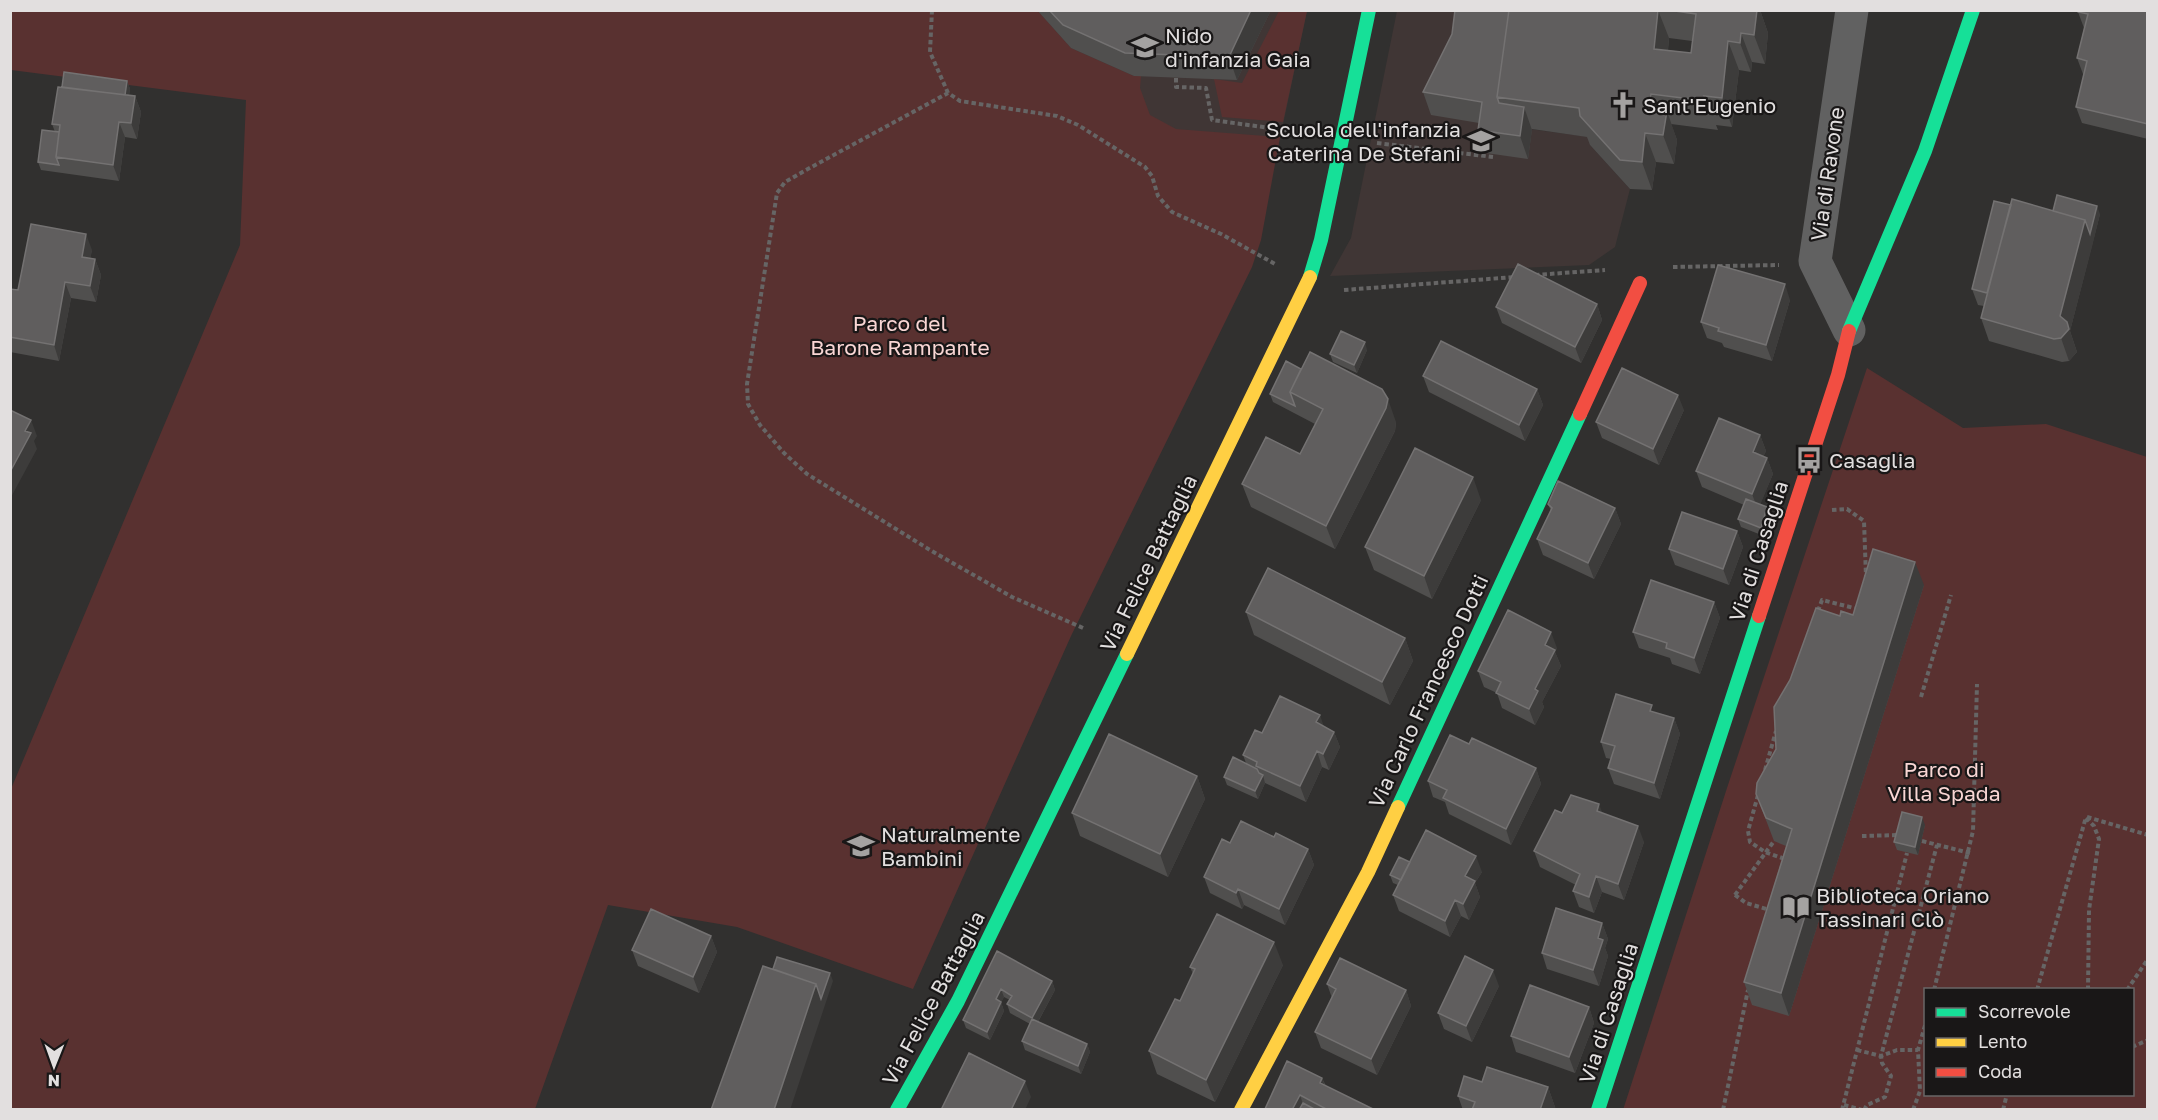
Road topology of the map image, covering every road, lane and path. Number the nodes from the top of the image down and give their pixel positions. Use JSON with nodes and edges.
{"nodes":[{"id":1,"x":932,"y":10,"type":"edge"},
{"id":2,"x":1369,"y":10,"type":"edge"},
{"id":3,"x":1851,"y":10,"type":"edge"},
{"id":4,"x":1973,"y":10,"type":"edge"},
{"id":5,"x":1176,"y":78,"type":"edge"},
{"id":6,"x":948,"y":93,"type":"junction"},
{"id":7,"x":1292,"y":131,"type":"dead end"},
{"id":8,"x":1376,"y":142,"type":"dead end"},
{"id":9,"x":1493,"y":158,"type":"edge"},
{"id":10,"x":1786,"y":265,"type":"dead end"},
{"id":11,"x":1661,"y":267,"type":"dead end"},
{"id":12,"x":1282,"y":268,"type":"dead end"},
{"id":13,"x":1614,"y":269,"type":"dead end"},
{"id":14,"x":1530,"y":276,"type":"edge"},
{"id":15,"x":1518,"y":277,"type":"edge"},
{"id":16,"x":1640,"y":283,"type":"dead end"},
{"id":17,"x":1339,"y":291,"type":"dead end"},
{"id":18,"x":1849,"y":330,"type":"junction"},
{"id":19,"x":1792,"y":513,"type":"junction"},
{"id":20,"x":1866,"y":583,"type":"edge"},
{"id":21,"x":1952,"y":595,"type":"dead end"},
{"id":22,"x":1864,"y":602,"type":"edge"},
{"id":23,"x":1862,"y":610,"type":"junction"},
{"id":24,"x":1860,"y":618,"type":"edge"},
{"id":25,"x":1815,"y":621,"type":"edge"},
{"id":26,"x":1083,"y":628,"type":"dead end"},
{"id":27,"x":1977,"y":684,"type":"dead end"},
{"id":28,"x":1921,"y":697,"type":"dead end"},
{"id":29,"x":1777,"y":727,"type":"edge"},
{"id":30,"x":1764,"y":773,"type":"edge"},
{"id":31,"x":1761,"y":785,"type":"edge"},
{"id":32,"x":2086,"y":817,"type":"junction"},
{"id":33,"x":1901,"y":835,"type":"edge"},
{"id":34,"x":2148,"y":835,"type":"edge"},
{"id":35,"x":1862,"y":836,"type":"dead end"},
{"id":36,"x":1774,"y":841,"type":"edge"},
{"id":37,"x":1922,"y":841,"type":"dead end"},
{"id":38,"x":1937,"y":845,"type":"junction"},
{"id":39,"x":1907,"y":853,"type":"edge"},
{"id":40,"x":1970,"y":853,"type":"junction"},
{"id":41,"x":1789,"y":860,"type":"edge"},
{"id":42,"x":1776,"y":901,"type":"edge"},
{"id":43,"x":1773,"y":911,"type":"junction"},
{"id":44,"x":1770,"y":921,"type":"edge"},
{"id":45,"x":2148,"y":959,"type":"edge"},
{"id":46,"x":1750,"y":985,"type":"edge"},
{"id":47,"x":1935,"y":988,"type":"edge"},
{"id":48,"x":2038,"y":988,"type":"edge"},
{"id":49,"x":2088,"y":988,"type":"edge"},
{"id":50,"x":2128,"y":988,"type":"edge"},
{"id":51,"x":1924,"y":1029,"type":"edge"},
{"id":52,"x":2148,"y":1040,"type":"edge"},
{"id":53,"x":2134,"y":1047,"type":"edge"},
{"id":54,"x":1857,"y":1050,"type":"junction"},
{"id":55,"x":1918,"y":1050,"type":"junction"},
{"id":56,"x":1881,"y":1056,"type":"junction"},
{"id":57,"x":1843,"y":1107,"type":"edge"},
{"id":58,"x":897,"y":1110,"type":"edge"},
{"id":59,"x":1241,"y":1110,"type":"edge"},
{"id":60,"x":1598,"y":1110,"type":"edge"},
{"id":61,"x":1723,"y":1110,"type":"edge"},
{"id":62,"x":1863,"y":1110,"type":"edge"},
{"id":63,"x":1913,"y":1110,"type":"edge"}],
"edges":[{"from":1,"to":6,"type":"path"},
{"from":2,"to":58,"type":"street","name":"Via Felice Battaglia"},
{"from":3,"to":18,"type":"street","name":"Via di Ravone"},
{"from":4,"to":18,"type":"street","name":"Via di Casaglia"},
{"from":5,"to":7,"type":"path"},
{"from":6,"to":12,"type":"path"},
{"from":6,"to":26,"type":"path"},
{"from":8,"to":9,"type":"path"},
{"from":10,"to":11,"type":"path"},
{"from":13,"to":14,"type":"path"},
{"from":15,"to":17,"type":"path"},
{"from":16,"to":59,"type":"street","name":"Via Carlo Francesco Dotti"},
{"from":18,"to":19,"type":"street","name":"Via di Casaglia"},
{"from":19,"to":20,"type":"path"},
{"from":19,"to":60,"type":"street","name":"Via di Casaglia"},
{"from":21,"to":28,"type":"path"},
{"from":22,"to":23,"type":"path"},
{"from":23,"to":24,"type":"path"},
{"from":23,"to":25,"type":"path"},
{"from":27,"to":40,"type":"path"},
{"from":29,"to":30,"type":"path"},
{"from":31,"to":41,"type":"path"},
{"from":32,"to":34,"type":"path"},
{"from":32,"to":48,"type":"path"},
{"from":32,"to":49,"type":"path"},
{"from":33,"to":35,"type":"path"},
{"from":36,"to":43,"type":"path","bridge":true},
{"from":37,"to":38,"type":"path"},
{"from":38,"to":40,"type":"path"},
{"from":38,"to":56,"type":"path"},
{"from":39,"to":54,"type":"path"},
{"from":40,"to":47,"type":"path"},
{"from":42,"to":43,"type":"path"},
{"from":43,"to":44,"type":"path"},
{"from":45,"to":50,"type":"path"},
{"from":46,"to":61,"type":"path"},
{"from":51,"to":55,"type":"path"},
{"from":52,"to":53,"type":"path"},
{"from":54,"to":56,"type":"path"},
{"from":54,"to":57,"type":"path"},
{"from":55,"to":56,"type":"path"},
{"from":55,"to":63,"type":"path"},
{"from":56,"to":62,"type":"path"},
{"from":57,"to":62,"type":"path"}]}
